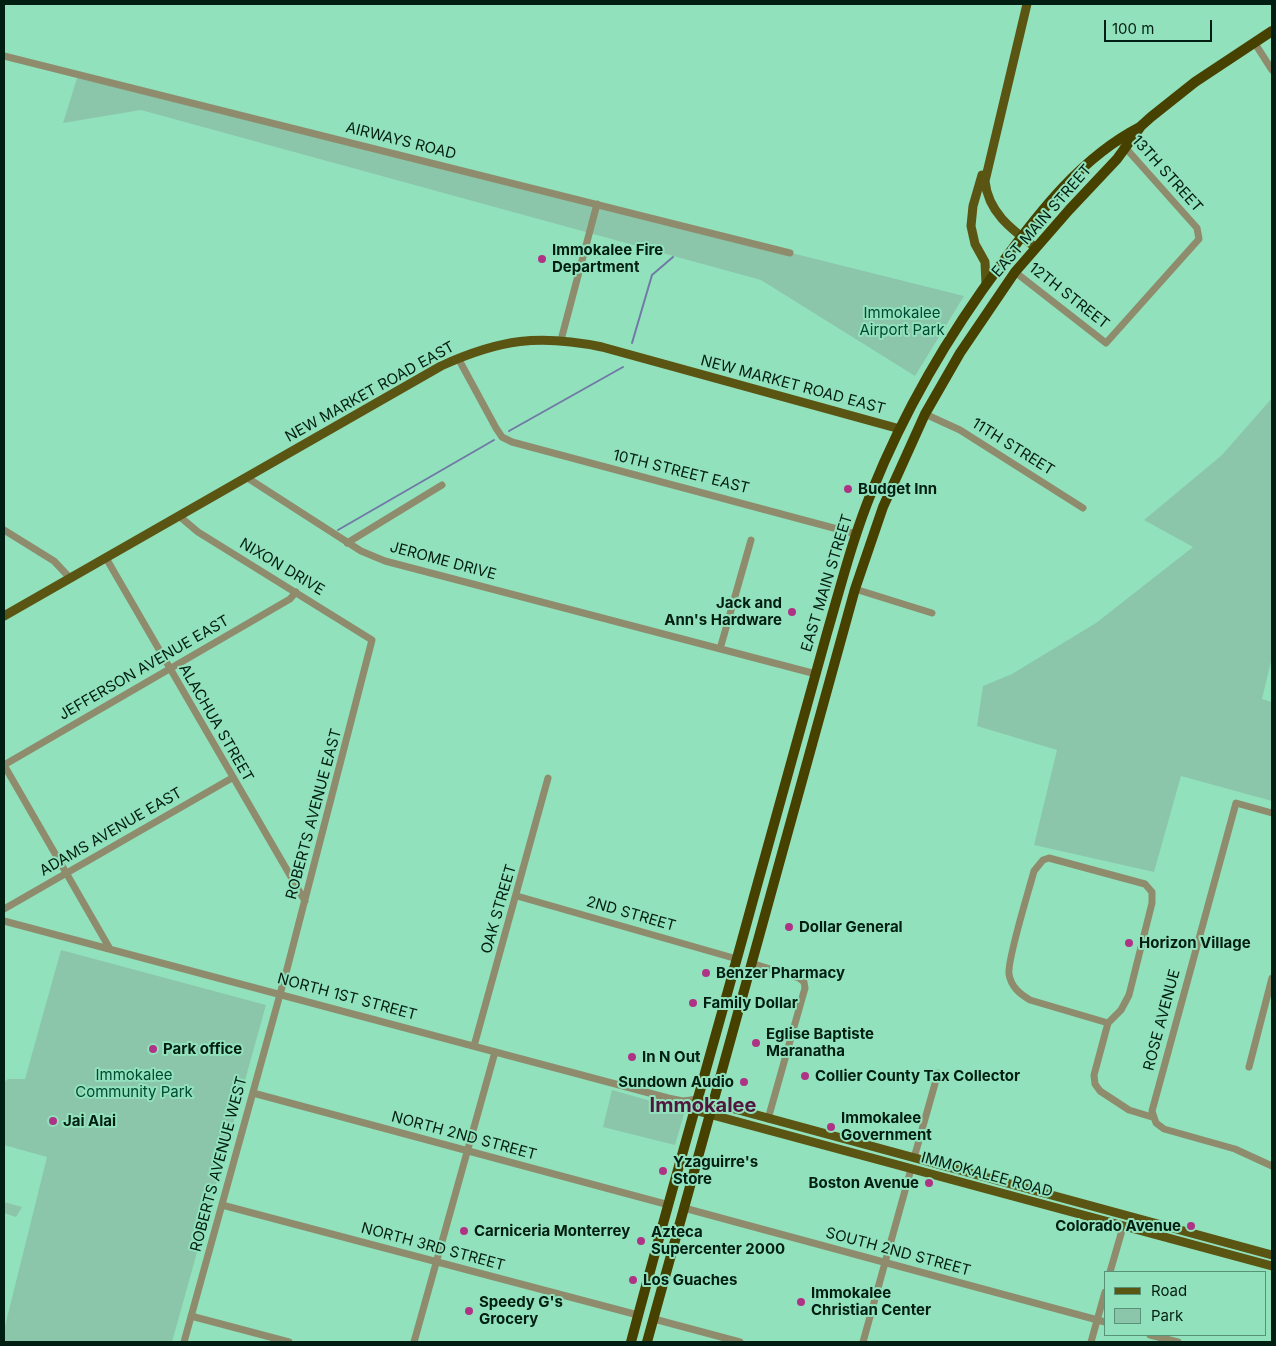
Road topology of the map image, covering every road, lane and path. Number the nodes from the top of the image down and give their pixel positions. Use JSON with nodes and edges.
{"nodes":[{"id":1,"x":1027,"y":4,"type":"edge"},
{"id":2,"x":1272,"y":31,"type":"edge"},
{"id":3,"x":1254,"y":42,"type":"junction"},
{"id":4,"x":4,"y":56,"type":"edge"},
{"id":5,"x":1272,"y":70,"type":"edge"},
{"id":6,"x":1141,"y":126,"type":"junction"},
{"id":7,"x":1117,"y":139,"type":"junction"},
{"id":8,"x":1126,"y":148,"type":"junction"},
{"id":9,"x":988,"y":159,"type":"junction"},
{"id":10,"x":598,"y":204,"type":"junction"},
{"id":11,"x":1021,"y":236,"type":"junction"},
{"id":12,"x":1035,"y":247,"type":"junction"},
{"id":13,"x":790,"y":254,"type":"dead end"},
{"id":14,"x":1015,"y":272,"type":"junction"},
{"id":15,"x":986,"y":284,"type":"junction"},
{"id":16,"x":562,"y":340,"type":"junction"},
{"id":17,"x":1106,"y":343,"type":"joint"},
{"id":18,"x":458,"y":358,"type":"junction"},
{"id":19,"x":925,"y":414,"type":"junction"},
{"id":20,"x":900,"y":429,"type":"junction"},
{"id":21,"x":915,"y":436,"type":"junction"},
{"id":22,"x":246,"y":477,"type":"junction"},
{"id":23,"x":442,"y":485,"type":"dead end"},
{"id":24,"x":1083,"y":508,"type":"dead end"},
{"id":25,"x":179,"y":516,"type":"junction"},
{"id":26,"x":4,"y":530,"type":"edge"},
{"id":27,"x":856,"y":534,"type":"junction"},
{"id":28,"x":751,"y":540,"type":"dead end"},
{"id":29,"x":347,"y":542,"type":"junction"},
{"id":30,"x":106,"y":558,"type":"junction"},
{"id":31,"x":70,"y":578,"type":"junction"},
{"id":32,"x":856,"y":589,"type":"junction"},
{"id":33,"x":296,"y":592,"type":"junction"},
{"id":34,"x":932,"y":613,"type":"dead end"},
{"id":35,"x":4,"y":616,"type":"edge"},
{"id":36,"x":372,"y":640,"type":"joint"},
{"id":37,"x":720,"y":649,"type":"junction"},
{"id":38,"x":169,"y":670,"type":"junction"},
{"id":39,"x":816,"y":674,"type":"junction"},
{"id":40,"x":830,"y":679,"type":"junction"},
{"id":41,"x":4,"y":765,"type":"edge"},
{"id":42,"x":232,"y":778,"type":"junction"},
{"id":43,"x":548,"y":778,"type":"dead end"},
{"id":44,"x":1272,"y":813,"type":"edge"},
{"id":45,"x":66,"y":874,"type":"junction"},
{"id":46,"x":517,"y":896,"type":"junction"},
{"id":47,"x":305,"y":901,"type":"junction"},
{"id":48,"x":4,"y":909,"type":"edge"},
{"id":49,"x":4,"y":921,"type":"edge"},
{"id":50,"x":110,"y":949,"type":"junction"},
{"id":51,"x":737,"y":959,"type":"junction"},
{"id":52,"x":751,"y":963,"type":"junction"},
{"id":53,"x":1272,"y":978,"type":"edge"},
{"id":54,"x":280,"y":994,"type":"junction"},
{"id":55,"x":1108,"y":1023,"type":"junction"},
{"id":56,"x":474,"y":1046,"type":"junction"},
{"id":57,"x":495,"y":1052,"type":"junction"},
{"id":58,"x":1249,"y":1067,"type":"dead end"},
{"id":59,"x":938,"y":1073,"type":"dead end"},
{"id":60,"x":253,"y":1092,"type":"junction"},
{"id":61,"x":698,"y":1099,"type":"junction"},
{"id":62,"x":683,"y":1101,"type":"junction"},
{"id":63,"x":713,"y":1104,"type":"junction"},
{"id":64,"x":694,"y":1110,"type":"junction"},
{"id":65,"x":710,"y":1115,"type":"junction"},
{"id":66,"x":1152,"y":1117,"type":"junction"},
{"id":67,"x":768,"y":1119,"type":"junction"},
{"id":68,"x":812,"y":1130,"type":"junction"},
{"id":69,"x":809,"y":1142,"type":"junction"},
{"id":70,"x":468,"y":1150,"type":"junction"},
{"id":71,"x":914,"y":1158,"type":"junction"},
{"id":72,"x":1272,"y":1166,"type":"edge"},
{"id":73,"x":911,"y":1169,"type":"junction"},
{"id":74,"x":222,"y":1205,"type":"junction"},
{"id":75,"x":669,"y":1206,"type":"junction"},
{"id":76,"x":684,"y":1208,"type":"junction"},
{"id":77,"x":1126,"y":1215,"type":"junction"},
{"id":78,"x":1123,"y":1226,"type":"junction"},
{"id":79,"x":1272,"y":1255,"type":"edge"},
{"id":80,"x":437,"y":1262,"type":"junction"},
{"id":81,"x":885,"y":1264,"type":"junction"},
{"id":82,"x":1272,"y":1266,"type":"edge"},
{"id":83,"x":1110,"y":1271,"type":"edge"},
{"id":84,"x":1104,"y":1299,"type":"edge"},
{"id":85,"x":638,"y":1315,"type":"junction"},
{"id":86,"x":191,"y":1316,"type":"junction"},
{"id":87,"x":654,"y":1319,"type":"junction"},
{"id":88,"x":1101,"y":1321,"type":"edge"},
{"id":89,"x":1154,"y":1336,"type":"edge"},
{"id":90,"x":184,"y":1342,"type":"edge"},
{"id":91,"x":289,"y":1342,"type":"edge"},
{"id":92,"x":414,"y":1342,"type":"edge"},
{"id":93,"x":631,"y":1342,"type":"edge"},
{"id":94,"x":647,"y":1342,"type":"edge"},
{"id":95,"x":740,"y":1342,"type":"edge"},
{"id":96,"x":863,"y":1342,"type":"edge"},
{"id":97,"x":1091,"y":1342,"type":"edge"},
{"id":98,"x":1178,"y":1342,"type":"edge"}],
"edges":[{"from":1,"to":9,"type":"main road"},
{"from":2,"to":3,"type":"highway","name":"EAST MAIN STREET"},
{"from":3,"to":5,"type":"street"},
{"from":3,"to":6,"type":"highway","name":"EAST MAIN STREET"},
{"from":4,"to":10,"type":"street","name":"AIRWAYS ROAD"},
{"from":6,"to":7,"type":"highway","name":"EAST MAIN STREET"},
{"from":6,"to":8,"type":"highway","name":"EAST MAIN STREET"},
{"from":7,"to":8,"type":"street","name":"13TH STREET"},
{"from":7,"to":11,"type":"highway","name":"EAST MAIN STREET"},
{"from":8,"to":12,"type":"highway","name":"EAST MAIN STREET"},
{"from":8,"to":17,"type":"street","name":"13TH STREET"},
{"from":9,"to":11,"type":"main road"},
{"from":9,"to":15,"type":"main road"},
{"from":10,"to":13,"type":"street","name":"AIRWAYS ROAD"},
{"from":10,"to":16,"type":"street"},
{"from":11,"to":12,"type":"main road"},
{"from":11,"to":15,"type":"highway","name":"EAST MAIN STREET"},
{"from":12,"to":14,"type":"highway","name":"EAST MAIN STREET"},
{"from":14,"to":17,"type":"street","name":"12TH STREET"},
{"from":14,"to":19,"type":"highway","name":"EAST MAIN STREET"},
{"from":15,"to":20,"type":"highway","name":"EAST MAIN STREET"},
{"from":16,"to":18,"type":"main road","name":"NEW MARKET ROAD EAST"},
{"from":16,"to":20,"type":"main road","name":"NEW MARKET ROAD EAST"},
{"from":18,"to":22,"type":"main road","name":"NEW MARKET ROAD EAST"},
{"from":18,"to":27,"type":"street","name":"10TH STREET EAST"},
{"from":19,"to":21,"type":"highway","name":"EAST MAIN STREET"},
{"from":19,"to":24,"type":"street","name":"11TH STREET"},
{"from":20,"to":21,"type":"highway"},
{"from":20,"to":27,"type":"highway","name":"EAST MAIN STREET"},
{"from":21,"to":32,"type":"highway","name":"EAST MAIN STREET"},
{"from":22,"to":25,"type":"main road","name":"NEW MARKET ROAD EAST"},
{"from":22,"to":29,"type":"street","name":"JEROME DRIVE"},
{"from":23,"to":29,"type":"street"},
{"from":25,"to":30,"type":"main road","name":"NEW MARKET ROAD EAST"},
{"from":25,"to":33,"type":"street","name":"NIXON DRIVE"},
{"from":26,"to":31,"type":"street"},
{"from":27,"to":39,"type":"highway","name":"EAST MAIN STREET"},
{"from":28,"to":37,"type":"street"},
{"from":29,"to":37,"type":"street","name":"JEROME DRIVE"},
{"from":30,"to":31,"type":"main road","name":"NEW MARKET ROAD EAST"},
{"from":30,"to":38,"type":"street","name":"ALACHUA STREET"},
{"from":31,"to":35,"type":"main road","name":"NEW MARKET ROAD EAST"},
{"from":32,"to":34,"type":"street"},
{"from":32,"to":40,"type":"highway","name":"EAST MAIN STREET"},
{"from":33,"to":36,"type":"street","name":"NIXON DRIVE"},
{"from":33,"to":38,"type":"street","name":"JEFFERSON AVENUE EAST"},
{"from":36,"to":47,"type":"street","name":"ROBERTS AVENUE EAST"},
{"from":37,"to":39,"type":"street","name":"JEROME DRIVE"},
{"from":38,"to":41,"type":"street","name":"JEFFERSON AVENUE EAST"},
{"from":38,"to":42,"type":"street","name":"ALACHUA STREET"},
{"from":39,"to":40,"type":"highway"},
{"from":39,"to":51,"type":"highway","name":"EAST MAIN STREET"},
{"from":40,"to":52,"type":"highway","name":"EAST MAIN STREET"},
{"from":41,"to":45,"type":"street"},
{"from":42,"to":45,"type":"street","name":"ADAMS AVENUE EAST"},
{"from":42,"to":47,"type":"street","name":"ALACHUA STREET"},
{"from":43,"to":46,"type":"street","name":"OAK STREET"},
{"from":44,"to":66,"type":"street","name":"ROSE AVENUE"},
{"from":45,"to":48,"type":"street","name":"ADAMS AVENUE EAST"},
{"from":45,"to":50,"type":"street"},
{"from":46,"to":51,"type":"street","name":"2ND STREET"},
{"from":46,"to":56,"type":"street","name":"OAK STREET"},
{"from":47,"to":54,"type":"street","name":"ROBERTS AVENUE EAST"},
{"from":49,"to":50,"type":"street","name":"NORTH 1ST STREET"},
{"from":50,"to":54,"type":"street","name":"NORTH 1ST STREET"},
{"from":51,"to":52,"type":"highway"},
{"from":51,"to":61,"type":"highway","name":"EAST MAIN STREET"},
{"from":52,"to":63,"type":"highway","name":"EAST MAIN STREET"},
{"from":52,"to":67,"type":"street"},
{"from":53,"to":58,"type":"street"},
{"from":54,"to":56,"type":"street","name":"NORTH 1ST STREET"},
{"from":54,"to":60,"type":"street","name":"ROBERTS AVENUE WEST"},
{"from":55,"to":55,"type":"street"},
{"from":55,"to":66,"type":"street"},
{"from":56,"to":57,"type":"street","name":"NORTH 1ST STREET"},
{"from":57,"to":62,"type":"street","name":"NORTH 1ST STREET"},
{"from":57,"to":70,"type":"street"},
{"from":59,"to":71,"type":"street"},
{"from":60,"to":70,"type":"street","name":"NORTH 2ND STREET"},
{"from":60,"to":74,"type":"street","name":"ROBERTS AVENUE WEST"},
{"from":61,"to":62,"type":"street","name":"NORTH 1ST STREET"},
{"from":61,"to":63,"type":"main road","name":"IMMOKALEE ROAD"},
{"from":61,"to":64,"type":"highway","name":"EAST MAIN STREET"},
{"from":62,"to":64,"type":"street","name":"NORTH 1ST STREET"},
{"from":63,"to":65,"type":"highway","name":"EAST MAIN STREET"},
{"from":63,"to":67,"type":"main road","name":"IMMOKALEE ROAD"},
{"from":64,"to":65,"type":"main road","name":"IMMOKALEE ROAD"},
{"from":64,"to":75,"type":"highway","name":"EAST MAIN STREET"},
{"from":65,"to":69,"type":"main road","name":"IMMOKALEE ROAD"},
{"from":65,"to":76,"type":"highway","name":"EAST MAIN STREET"},
{"from":66,"to":72,"type":"street"},
{"from":67,"to":68,"type":"main road","name":"IMMOKALEE ROAD"},
{"from":68,"to":69,"type":"main road"},
{"from":68,"to":71,"type":"main road","name":"IMMOKALEE ROAD"},
{"from":69,"to":73,"type":"main road","name":"IMMOKALEE ROAD"},
{"from":70,"to":75,"type":"street","name":"NORTH 2ND STREET"},
{"from":70,"to":80,"type":"street"},
{"from":71,"to":73,"type":"main road"},
{"from":71,"to":77,"type":"main road","name":"IMMOKALEE ROAD"},
{"from":73,"to":78,"type":"main road","name":"IMMOKALEE ROAD"},
{"from":73,"to":81,"type":"street"},
{"from":74,"to":80,"type":"street","name":"NORTH 3RD STREET"},
{"from":74,"to":86,"type":"street","name":"ROBERTS AVENUE WEST"},
{"from":75,"to":85,"type":"highway","name":"EAST MAIN STREET"},
{"from":76,"to":81,"type":"street","name":"SOUTH 2ND STREET"},
{"from":76,"to":87,"type":"highway","name":"EAST MAIN STREET"},
{"from":77,"to":78,"type":"main road"},
{"from":77,"to":79,"type":"main road","name":"IMMOKALEE ROAD"},
{"from":78,"to":82,"type":"main road","name":"IMMOKALEE ROAD"},
{"from":78,"to":83,"type":"street"},
{"from":80,"to":85,"type":"street","name":"NORTH 3RD STREET"},
{"from":80,"to":92,"type":"street"},
{"from":81,"to":88,"type":"street","name":"SOUTH 2ND STREET"},
{"from":81,"to":96,"type":"street"},
{"from":84,"to":88,"type":"street"},
{"from":85,"to":87,"type":"highway"},
{"from":85,"to":93,"type":"highway","name":"EAST MAIN STREET"},
{"from":86,"to":90,"type":"street","name":"ROBERTS AVENUE WEST"},
{"from":86,"to":91,"type":"street"},
{"from":87,"to":94,"type":"highway","name":"EAST MAIN STREET"},
{"from":87,"to":95,"type":"street"},
{"from":88,"to":97,"type":"street"},
{"from":89,"to":98,"type":"street"}]}
